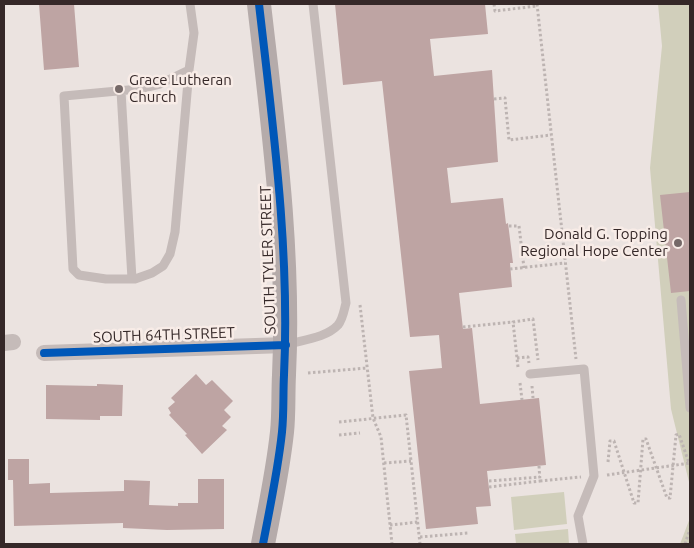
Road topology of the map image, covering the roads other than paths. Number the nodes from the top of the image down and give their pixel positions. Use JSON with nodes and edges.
{"nodes":[{"id":1,"x":190,"y":4,"type":"edge"},
{"id":2,"x":259,"y":4,"type":"edge"},
{"id":3,"x":313,"y":4,"type":"edge"},
{"id":4,"x":189,"y":70,"type":"junction"},
{"id":5,"x":121,"y":91,"type":"junction"},
{"id":6,"x":132,"y":280,"type":"junction"},
{"id":7,"x":681,"y":300,"type":"dead end"},
{"id":8,"x":286,"y":345,"type":"junction"},
{"id":9,"x":44,"y":353,"type":"dead end"},
{"id":10,"x":535,"y":374,"type":"road end"},
{"id":11,"x":690,"y":408,"type":"edge"},
{"id":12,"x":263,"y":544,"type":"edge"},
{"id":13,"x":583,"y":544,"type":"edge"}],
"edges":[{"from":1,"to":4,"type":"lane"},
{"from":2,"to":8,"type":"street","name":"SOUTH TYLER STREET"},
{"from":3,"to":8,"type":"lane"},
{"from":4,"to":5,"type":"lane"},
{"from":4,"to":6,"type":"lane"},
{"from":5,"to":6,"type":"lane"},
{"from":5,"to":6,"type":"lane"},
{"from":7,"to":11,"type":"lane"},
{"from":8,"to":9,"type":"street","name":"SOUTH 64TH STREET"},
{"from":8,"to":12,"type":"street","name":"SOUTH TYLER STREET"},
{"from":10,"to":13,"type":"lane"}]}
